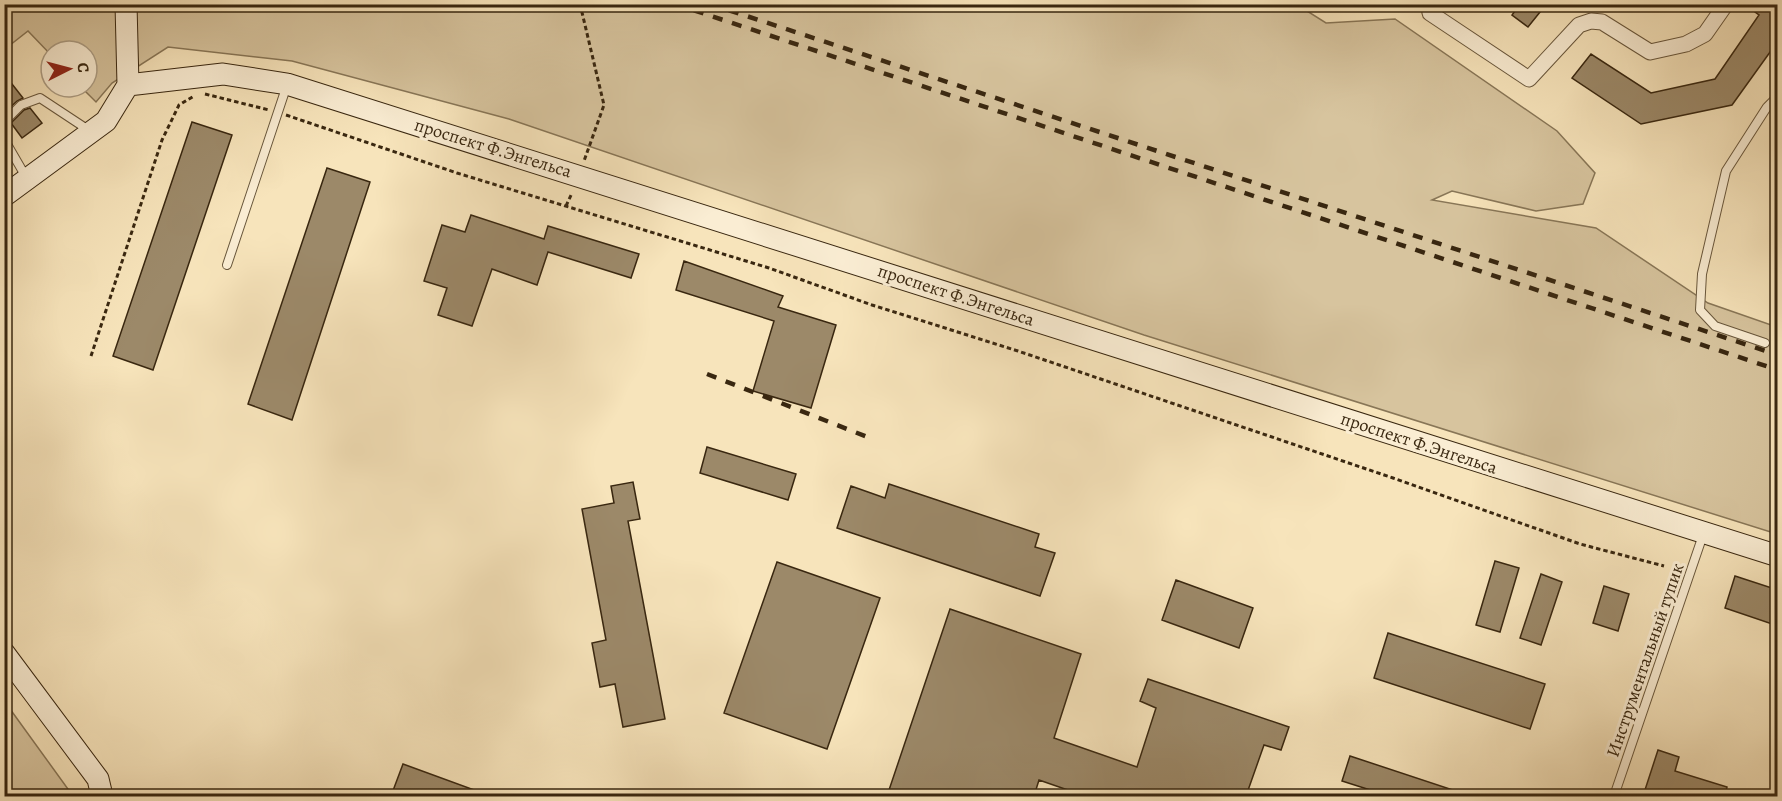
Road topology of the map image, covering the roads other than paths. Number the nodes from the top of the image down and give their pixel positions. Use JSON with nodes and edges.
{"nodes":[{"id":1,"x":126,"y":4,"type":"edge"},
{"id":2,"x":1726,"y":4,"type":"edge"},
{"id":3,"x":1430,"y":9,"type":"edge"},
{"id":4,"x":287,"y":84,"type":"junction"},
{"id":5,"x":128,"y":85,"type":"junction"},
{"id":6,"x":1778,"y":96,"type":"edge"},
{"id":7,"x":4,"y":122,"type":"edge"},
{"id":8,"x":92,"y":132,"type":"junction"},
{"id":9,"x":4,"y":140,"type":"edge"},
{"id":10,"x":27,"y":179,"type":"junction"},
{"id":11,"x":4,"y":196,"type":"edge"},
{"id":12,"x":226,"y":265,"type":"dead end"},
{"id":13,"x":1765,"y":343,"type":"dead end"},
{"id":14,"x":1704,"y":534,"type":"junction"},
{"id":15,"x":1778,"y":556,"type":"edge"},
{"id":16,"x":4,"y":653,"type":"edge"},
{"id":17,"x":100,"y":788,"type":"edge"},
{"id":18,"x":112,"y":796,"type":"edge"},
{"id":19,"x":1614,"y":796,"type":"edge"}],
"edges":[{"from":1,"to":5,"type":"street"},
{"from":2,"to":3,"type":"street"},
{"from":4,"to":5,"type":"street","name":"проспект Ф.Энгельса"},
{"from":4,"to":12,"type":"lane"},
{"from":4,"to":14,"type":"street","name":"проспект Ф.Энгельса"},
{"from":5,"to":8,"type":"street"},
{"from":6,"to":13,"type":"lane"},
{"from":7,"to":8,"type":"lane"},
{"from":8,"to":10,"type":"street"},
{"from":9,"to":10,"type":"lane"},
{"from":10,"to":11,"type":"street"},
{"from":14,"to":15,"type":"street","name":"проспект Ф.Энгельса"},
{"from":14,"to":19,"type":"lane","name":"Инструментальный тупик"},
{"from":16,"to":17,"type":"street"},
{"from":17,"to":18,"type":"lane"}]}
